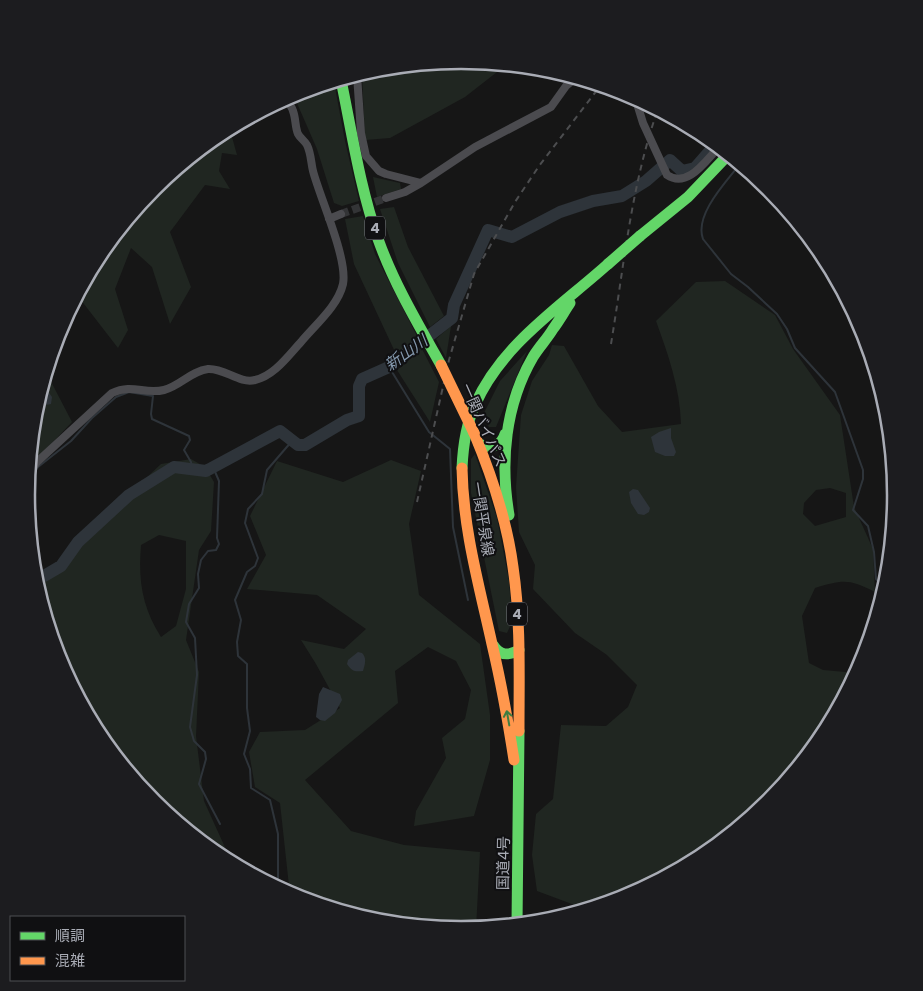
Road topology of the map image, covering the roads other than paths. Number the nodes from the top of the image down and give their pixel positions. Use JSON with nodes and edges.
{"nodes":[{"id":1,"x":358,"y":82,"type":"edge"},
{"id":2,"x":569,"y":83,"type":"edge"},
{"id":3,"x":341,"y":87,"type":"edge"},
{"id":4,"x":290,"y":105,"type":"edge"},
{"id":5,"x":638,"y":107,"type":"edge"},
{"id":6,"x":714,"y":152,"type":"edge"},
{"id":7,"x":724,"y":159,"type":"edge"},
{"id":8,"x":421,"y":183,"type":"junction"},
{"id":9,"x":386,"y":198,"type":"tunnel mouth"},
{"id":10,"x":341,"y":214,"type":"tunnel mouth"},
{"id":11,"x":329,"y":219,"type":"junction"},
{"id":12,"x":578,"y":291,"type":"junction"},
{"id":13,"x":508,"y":428,"type":"junction"},
{"id":14,"x":479,"y":444,"type":"junction"},
{"id":15,"x":37,"y":463,"type":"edge"},
{"id":16,"x":516,"y":589,"type":"junction"},
{"id":17,"x":492,"y":643,"type":"junction"},
{"id":18,"x":519,"y":650,"type":"junction"},
{"id":19,"x":519,"y":801,"type":"junction"},
{"id":20,"x":517,"y":918,"type":"edge"}],
"edges":[{"from":1,"to":8,"type":"street"},
{"from":2,"to":8,"type":"street"},
{"from":3,"to":14,"type":"main road","name":"一関バイパス","number":"4","bridge":true},
{"from":4,"to":11,"type":"street"},
{"from":5,"to":6,"type":"street"},
{"from":7,"to":12,"type":"main road","name":"一関平泉線","bridge":true},
{"from":8,"to":9,"type":"street"},
{"from":10,"to":11,"type":"street"},
{"from":11,"to":15,"type":"street"},
{"from":12,"to":13,"type":"main road","name":"一関平泉線"},
{"from":12,"to":17,"type":"main road","name":"一関平泉線"},
{"from":13,"to":14,"type":"main road","name":"一関平泉線"},
{"from":13,"to":16,"type":"main road","name":"一関平泉線"},
{"from":14,"to":16,"type":"main road","name":"一関バイパス","number":"4"},
{"from":16,"to":18,"type":"main road","name":"一関バイパス","number":"4"},
{"from":17,"to":18,"type":"main road"},
{"from":19,"to":17,"type":"main road","name":"一関平泉線","one_way":true},
{"from":18,"to":19,"type":"main road","name":"一関バイパス","number":"4"},
{"from":19,"to":20,"type":"main road","name":"国道4号","number":"4"}]}
